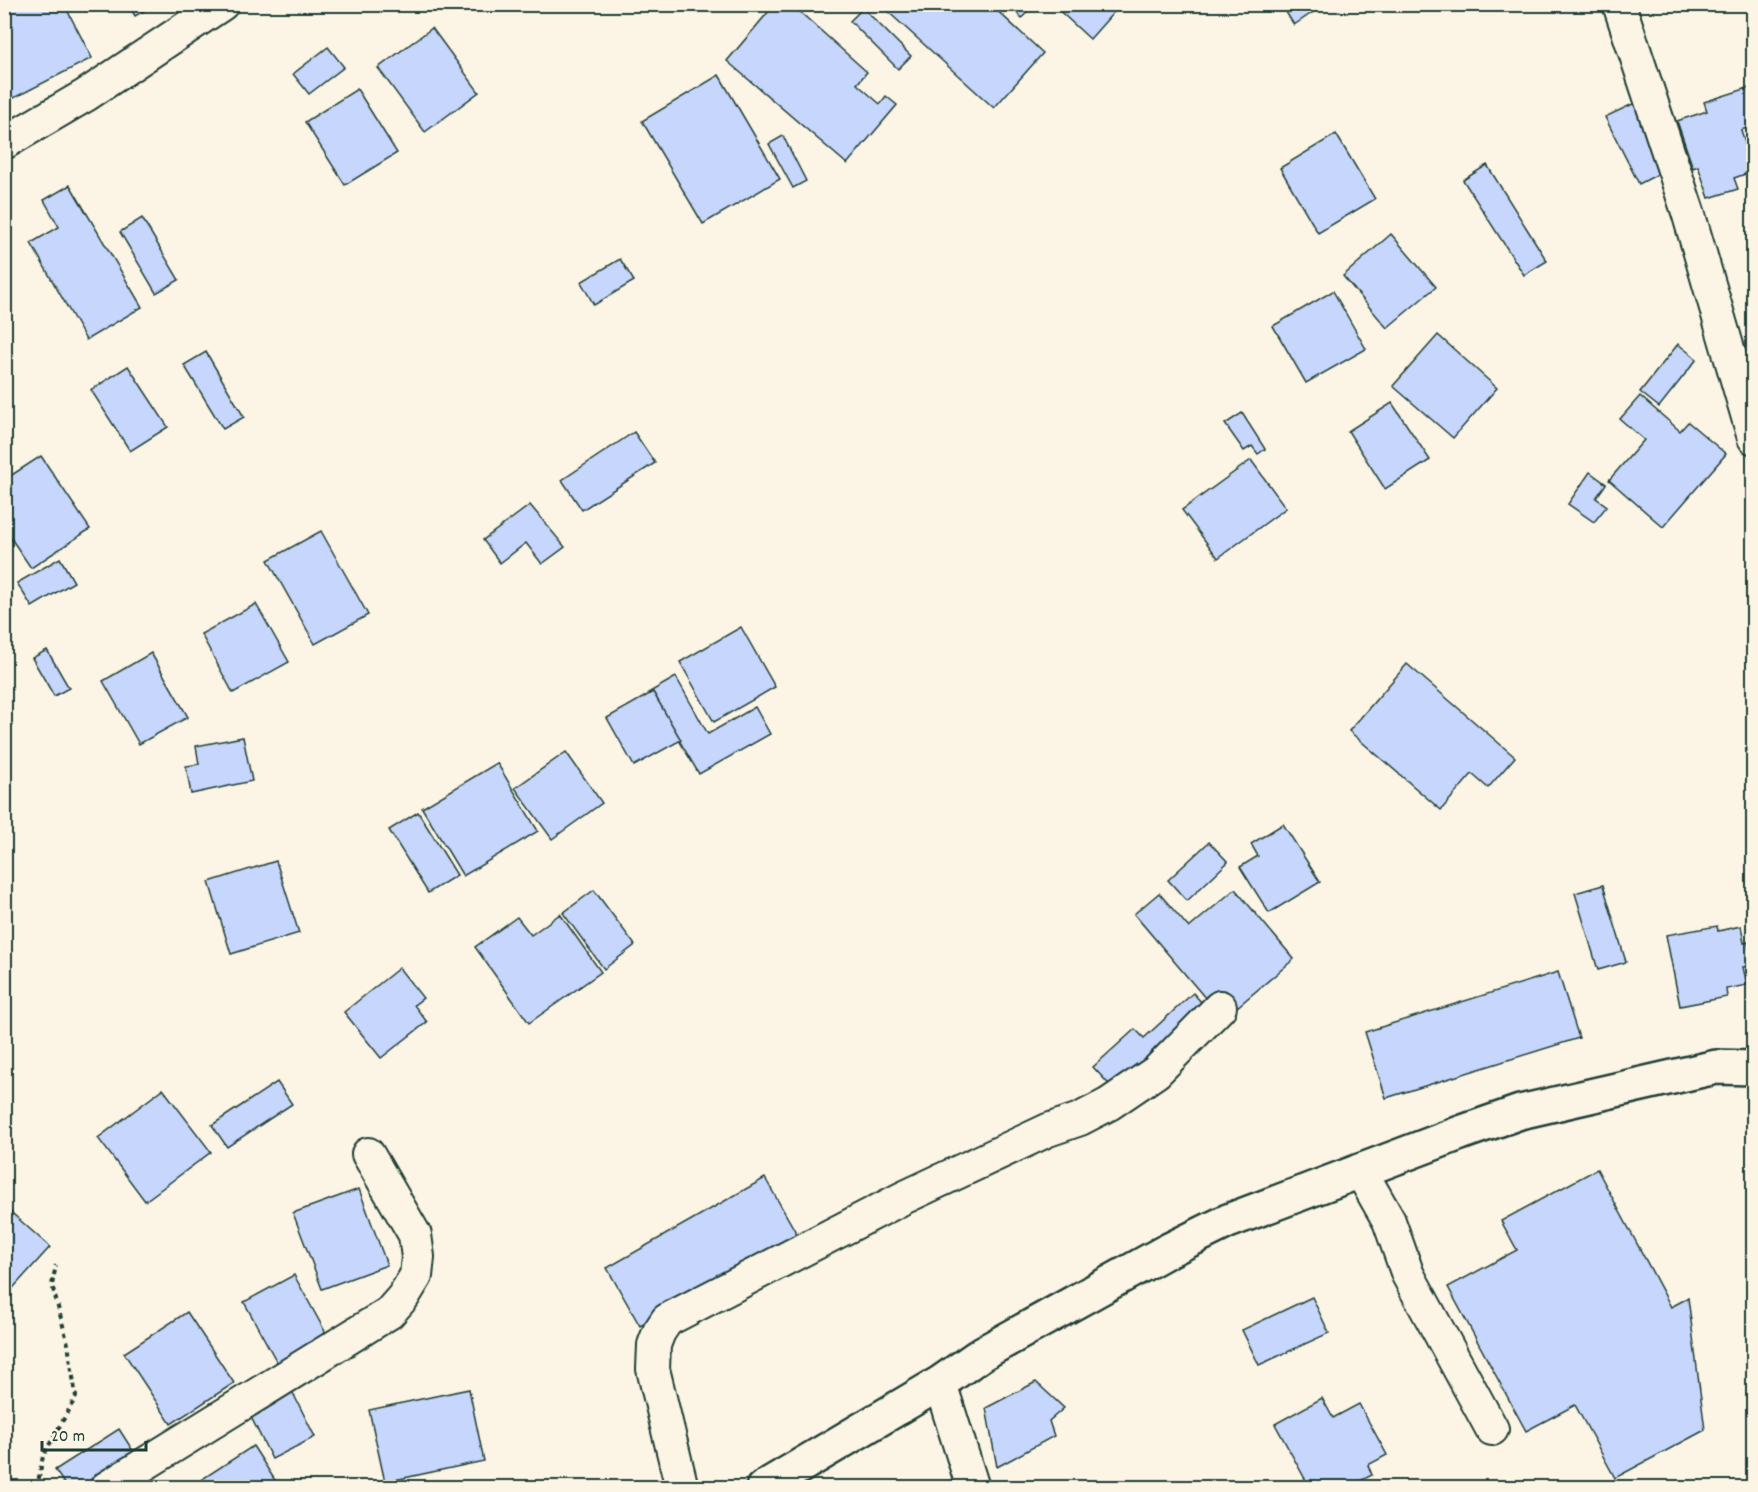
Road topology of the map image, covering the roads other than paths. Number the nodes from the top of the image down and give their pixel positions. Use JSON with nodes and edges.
{"nodes":[{"id":1,"x":222,"y":4,"type":"edge"},
{"id":2,"x":1620,"y":4,"type":"edge"},
{"id":3,"x":4,"y":143,"type":"edge"},
{"id":4,"x":1754,"y":438,"type":"edge"},
{"id":5,"x":1220,"y":1007,"type":"dead end"},
{"id":6,"x":1754,"y":1068,"type":"edge"},
{"id":7,"x":368,"y":1154,"type":"dead end"},
{"id":8,"x":1360,"y":1170,"type":"junction"},
{"id":9,"x":940,"y":1383,"type":"junction"},
{"id":10,"x":1492,"y":1429,"type":"dead end"},
{"id":11,"x":106,"y":1488,"type":"edge"},
{"id":12,"x":682,"y":1488,"type":"edge"},
{"id":13,"x":763,"y":1488,"type":"edge"},
{"id":14,"x":974,"y":1488,"type":"edge"}],
"edges":[{"from":1,"to":3,"type":"street"},
{"from":2,"to":4,"type":"street"},
{"from":5,"to":12,"type":"street"},
{"from":6,"to":8,"type":"street"},
{"from":7,"to":11,"type":"street"},
{"from":8,"to":9,"type":"street"},
{"from":8,"to":10,"type":"street"},
{"from":9,"to":13,"type":"street"},
{"from":9,"to":14,"type":"street"}]}
